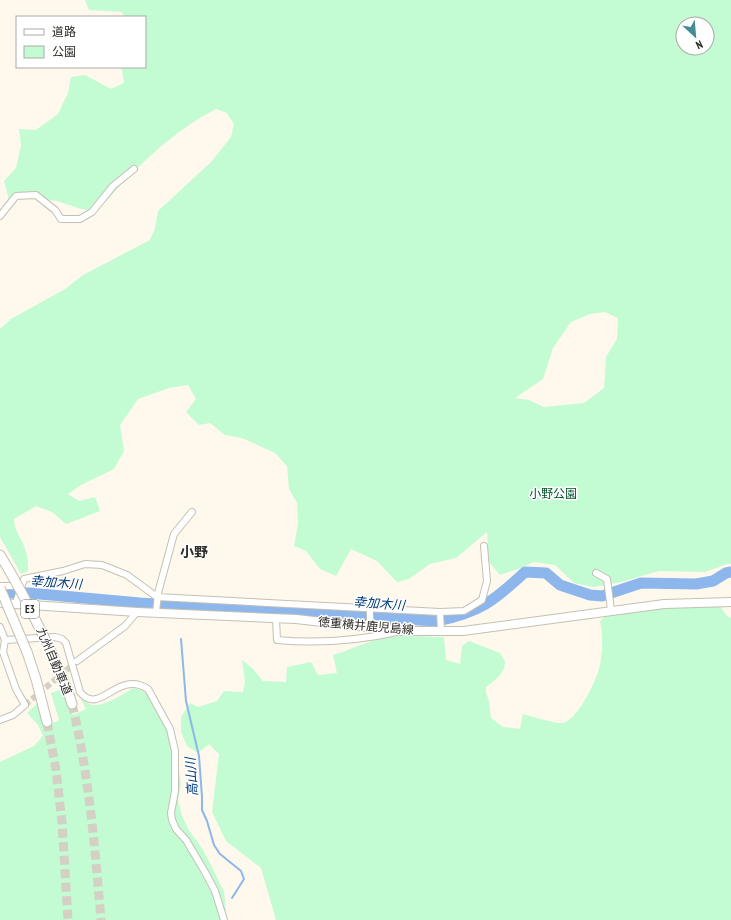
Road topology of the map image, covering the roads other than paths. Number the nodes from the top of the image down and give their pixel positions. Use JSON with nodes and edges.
{"nodes":[{"id":1,"x":134,"y":169,"type":"dead end"},
{"id":2,"x":0,"y":216,"type":"edge"},
{"id":3,"x":192,"y":512,"type":"dead end"},
{"id":4,"x":484,"y":546,"type":"dead end"},
{"id":5,"x":0,"y":554,"type":"edge"},
{"id":6,"x":596,"y":573,"type":"dead end"},
{"id":7,"x":0,"y":587,"type":"edge"},
{"id":8,"x":21,"y":588,"type":"junction"},
{"id":9,"x":157,"y":598,"type":"junction"},
{"id":10,"x":16,"y":602,"type":"junction"},
{"id":11,"x":731,"y":602,"type":"edge"},
{"id":12,"x":0,"y":603,"type":"edge"},
{"id":13,"x":370,"y":609,"type":"junction"},
{"id":14,"x":611,"y":610,"type":"junction"},
{"id":15,"x":137,"y":612,"type":"junction"},
{"id":16,"x":440,"y":612,"type":"junction"},
{"id":17,"x":156,"y":613,"type":"junction"},
{"id":18,"x":276,"y":619,"type":"junction"},
{"id":19,"x":0,"y":627,"type":"edge"},
{"id":20,"x":370,"y":628,"type":"junction"},
{"id":21,"x":441,"y":630,"type":"junction"},
{"id":22,"x":402,"y":631,"type":"junction"},
{"id":23,"x":5,"y":640,"type":"junction"},
{"id":24,"x":77,"y":661,"type":"tunnel mouth"},
{"id":25,"x":72,"y":704,"type":"tunnel mouth"},
{"id":26,"x":0,"y":720,"type":"edge"},
{"id":27,"x":46,"y":722,"type":"tunnel mouth"},
{"id":28,"x":224,"y":920,"type":"edge"}],
"edges":[{"from":1,"to":2,"type":"street"},
{"from":3,"to":9,"type":"street"},
{"from":4,"to":16,"type":"street"},
{"from":5,"to":25,"type":"highway","name":"九州自動車道","number":"E3","bridge":true},
{"from":6,"to":14,"type":"street"},
{"from":7,"to":8,"type":"street"},
{"from":7,"to":27,"type":"highway","name":"九州自動車道","number":"E3","bridge":true},
{"from":8,"to":9,"type":"street"},
{"from":8,"to":10,"type":"street"},
{"from":9,"to":13,"type":"street"},
{"from":9,"to":17,"type":"street"},
{"from":10,"to":12,"type":"main road","name":"徳重横井鹿児島線"},
{"from":10,"to":15,"type":"main road","name":"徳重横井鹿児島線"},
{"from":11,"to":14,"type":"main road","name":"徳重横井鹿児島線"},
{"from":13,"to":16,"type":"street"},
{"from":13,"to":20,"type":"street"},
{"from":14,"to":21,"type":"main road","name":"徳重横井鹿児島線"},
{"from":15,"to":17,"type":"main road","name":"徳重横井鹿児島線"},
{"from":15,"to":24,"type":"street"},
{"from":16,"to":21,"type":"street"},
{"from":17,"to":18,"type":"main road","name":"徳重横井鹿児島線"},
{"from":18,"to":20,"type":"main road","name":"徳重横井鹿児島線"},
{"from":18,"to":22,"type":"street"},
{"from":19,"to":23,"type":"street"},
{"from":20,"to":22,"type":"main road","name":"徳重横井鹿児島線"},
{"from":21,"to":22,"type":"main road","name":"徳重横井鹿児島線"},
{"from":23,"to":26,"type":"street"},
{"from":23,"to":28,"type":"street"}]}
